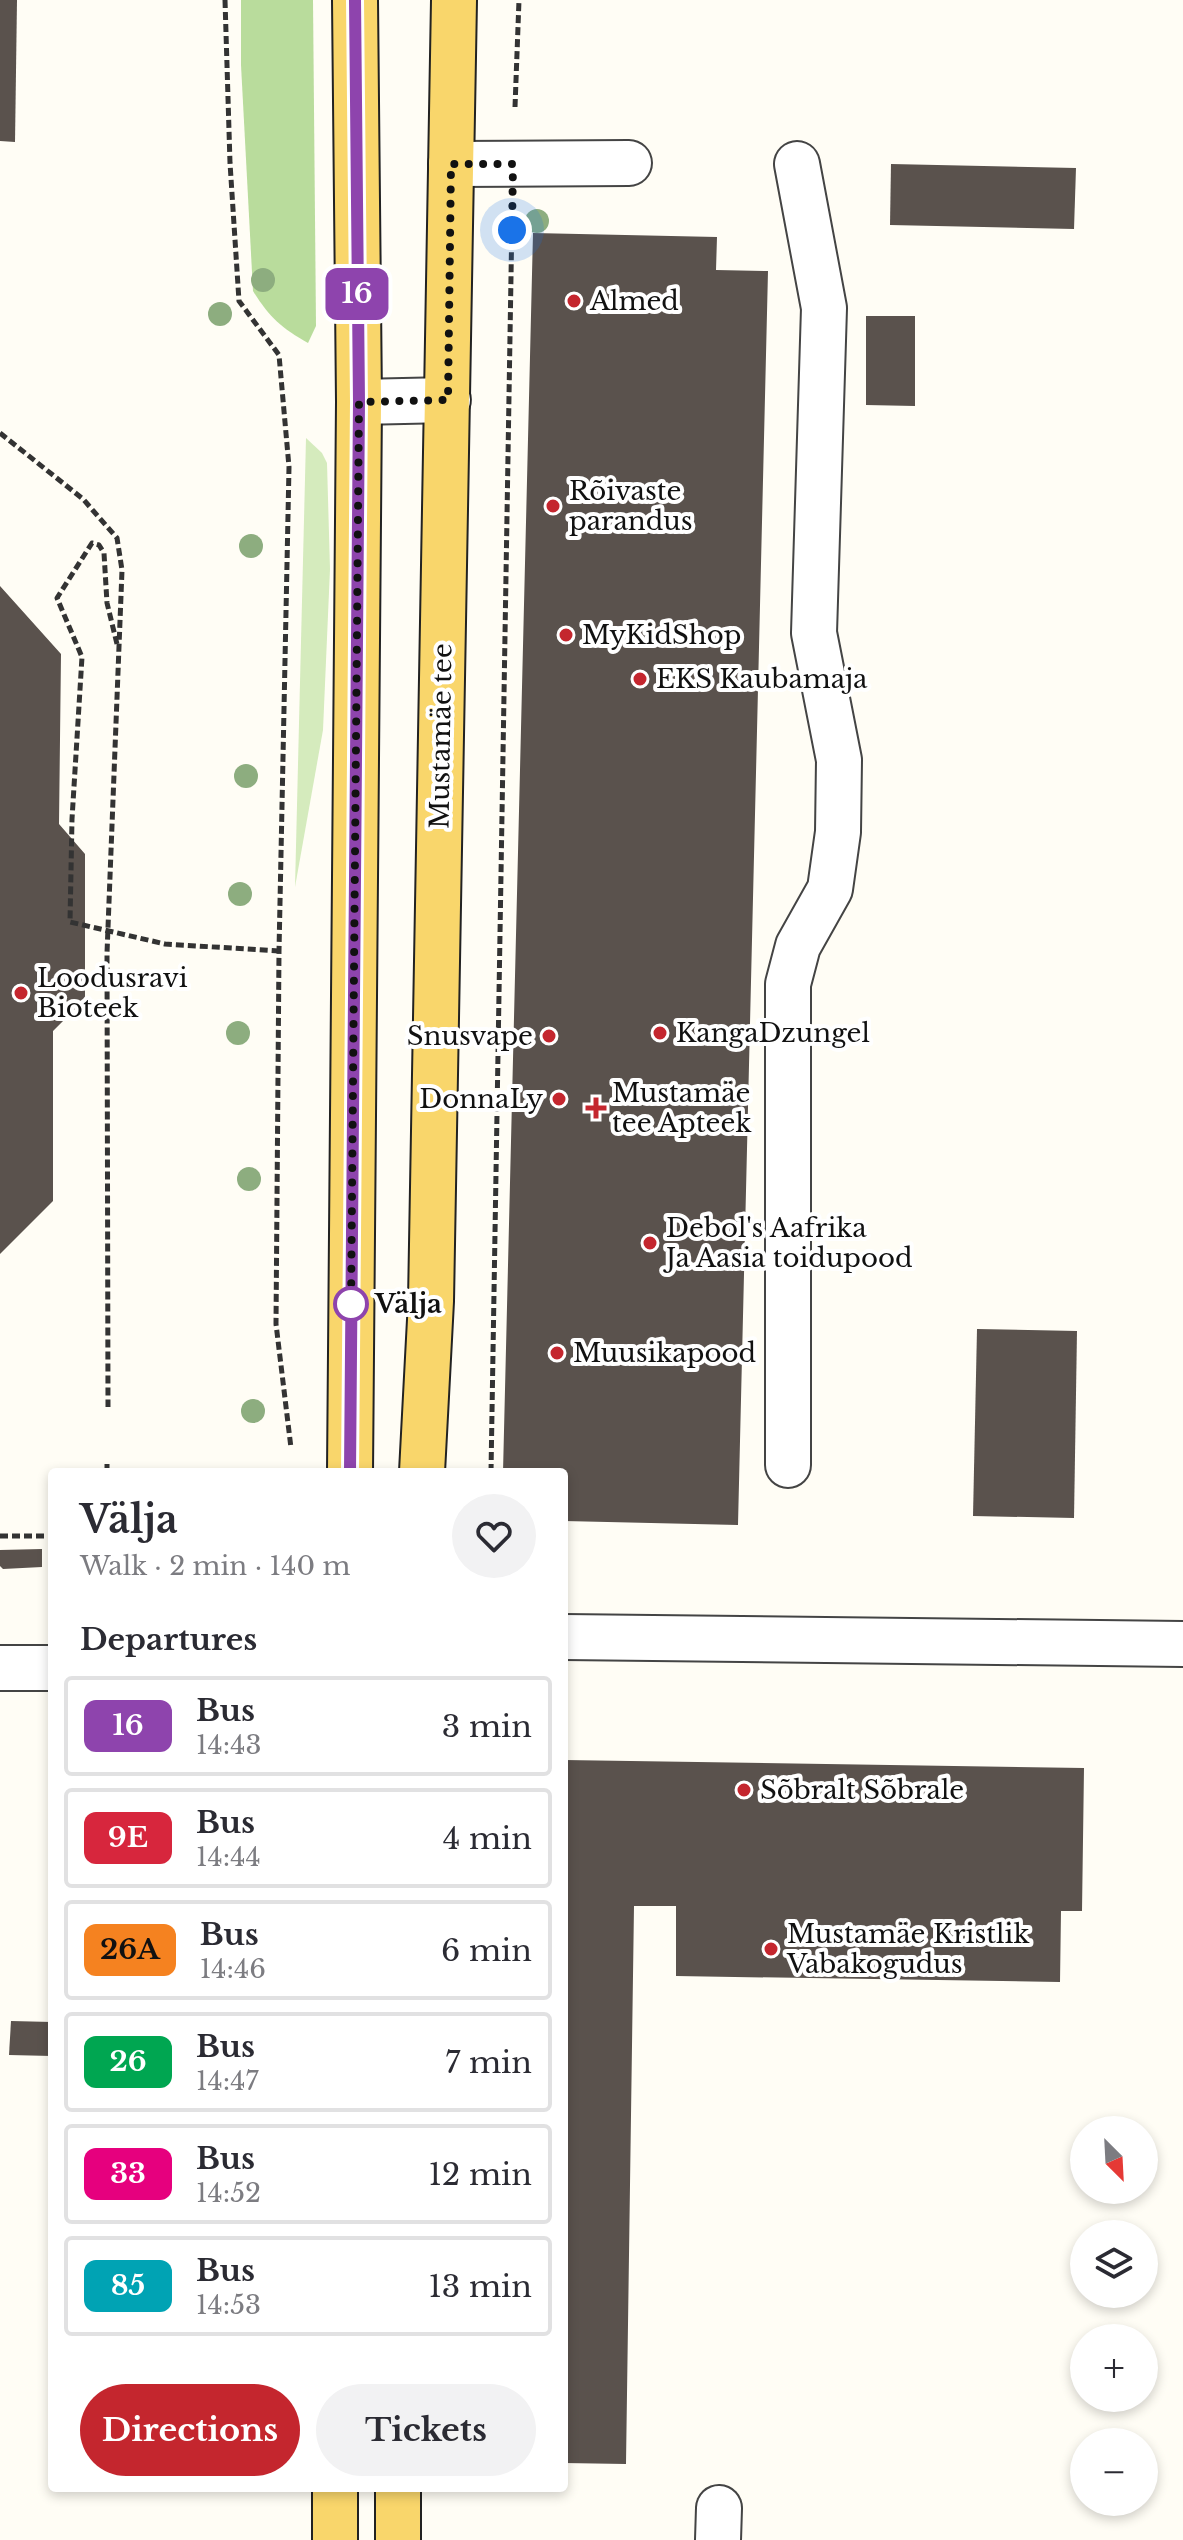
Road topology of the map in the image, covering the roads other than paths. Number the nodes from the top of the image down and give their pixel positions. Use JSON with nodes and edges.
{"nodes":[{"id":1,"x":355,"y":0,"type":"edge"},
{"id":2,"x":454,"y":0,"type":"edge"},
{"id":3,"x":629,"y":163,"type":"dead end"},
{"id":4,"x":451,"y":164,"type":"junction"},
{"id":5,"x":797,"y":164,"type":"dead end"},
{"id":6,"x":448,"y":400,"type":"junction"},
{"id":7,"x":359,"y":402,"type":"junction"},
{"id":8,"x":788,"y":1465,"type":"dead end"},
{"id":9,"x":350,"y":1468,"type":"edge"},
{"id":10,"x":422,"y":1468,"type":"edge"},
{"id":11,"x":568,"y":1637,"type":"edge"},
{"id":12,"x":1183,"y":1644,"type":"edge"},
{"id":13,"x":0,"y":1668,"type":"edge"},
{"id":14,"x":48,"y":1668,"type":"edge"},
{"id":15,"x":335,"y":2492,"type":"edge"},
{"id":16,"x":398,"y":2492,"type":"edge"},
{"id":17,"x":335,"y":2540,"type":"edge"},
{"id":18,"x":398,"y":2540,"type":"edge"}],
"edges":[{"from":1,"to":7,"type":"main road"},
{"from":2,"to":4,"type":"main road","name":"Mustamäe tee"},
{"from":3,"to":4,"type":"street"},
{"from":4,"to":6,"type":"main road","name":"Mustamäe tee"},
{"from":5,"to":8,"type":"street"},
{"from":6,"to":7,"type":"street"},
{"from":6,"to":10,"type":"main road","name":"Mustamäe tee"},
{"from":7,"to":9,"type":"main road"},
{"from":11,"to":12,"type":"street"},
{"from":13,"to":14,"type":"street"},
{"from":15,"to":17,"type":"main road"},
{"from":16,"to":18,"type":"main road"}]}
